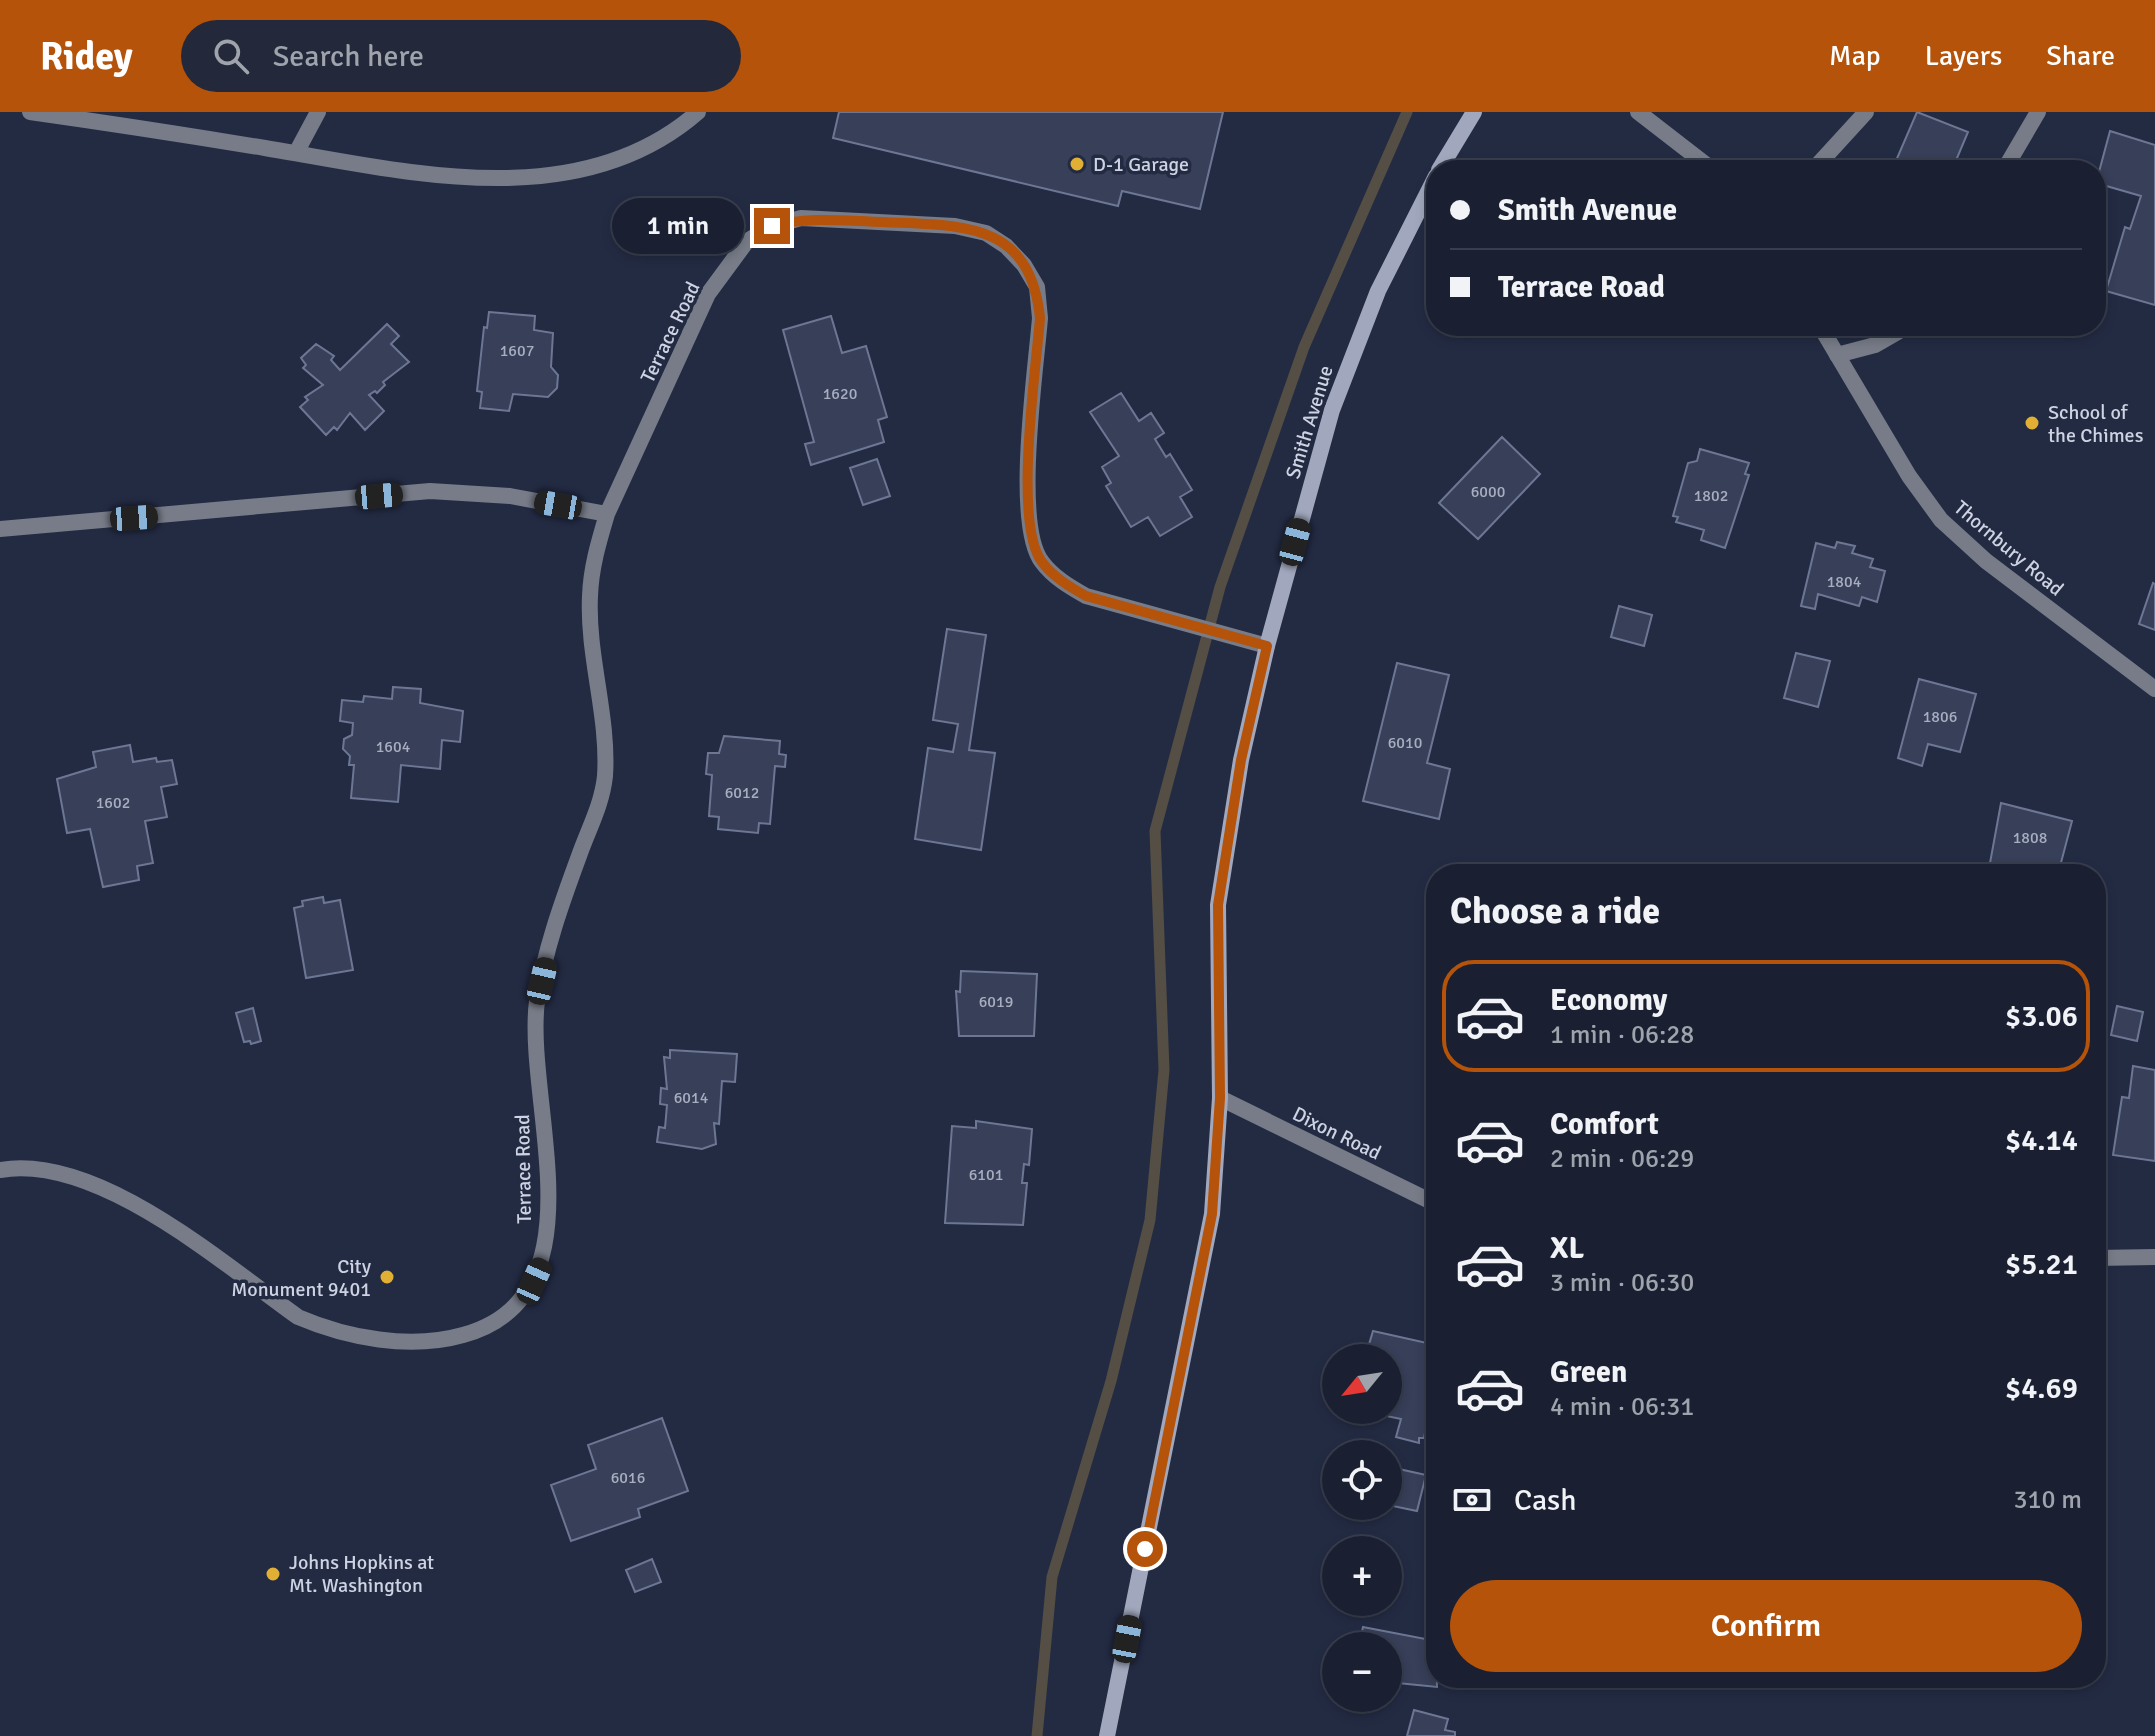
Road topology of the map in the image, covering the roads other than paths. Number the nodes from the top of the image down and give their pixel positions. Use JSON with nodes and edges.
{"nodes":[{"id":1,"x":30,"y":112,"type":"edge"},
{"id":2,"x":318,"y":112,"type":"edge"},
{"id":3,"x":698,"y":112,"type":"edge"},
{"id":4,"x":1474,"y":112,"type":"edge"},
{"id":5,"x":1638,"y":112,"type":"edge"},
{"id":6,"x":1866,"y":112,"type":"edge"},
{"id":7,"x":2038,"y":112,"type":"edge"},
{"id":8,"x":296,"y":153,"type":"junction"},
{"id":9,"x":1445,"y":160,"type":"edge"},
{"id":10,"x":1700,"y":160,"type":"edge"},
{"id":11,"x":1822,"y":160,"type":"edge"},
{"id":12,"x":2010,"y":160,"type":"edge"},
{"id":13,"x":1426,"y":197,"type":"edge"},
{"id":14,"x":1826,"y":336,"type":"edge"},
{"id":15,"x":1891,"y":336,"type":"edge"},
{"id":16,"x":1837,"y":355,"type":"junction"},
{"id":17,"x":607,"y":514,"type":"junction"},
{"id":18,"x":0,"y":529,"type":"edge"},
{"id":19,"x":1267,"y":646,"type":"junction"},
{"id":20,"x":2155,"y":689,"type":"edge"},
{"id":21,"x":1220,"y":1098,"type":"junction"},
{"id":22,"x":0,"y":1170,"type":"edge"},
{"id":23,"x":1426,"y":1199,"type":"edge"},
{"id":24,"x":2155,"y":1257,"type":"edge"},
{"id":25,"x":2106,"y":1258,"type":"edge"},
{"id":26,"x":1107,"y":1736,"type":"edge"}],
"edges":[{"from":1,"to":8,"type":"street"},
{"from":2,"to":8,"type":"street"},
{"from":3,"to":8,"type":"street"},
{"from":4,"to":9,"type":"main road"},
{"from":5,"to":10,"type":"street"},
{"from":6,"to":11,"type":"street"},
{"from":7,"to":12,"type":"street"},
{"from":13,"to":19,"type":"main road","name":"Smith Avenue"},
{"from":14,"to":16,"type":"street","name":"Thornbury Road"},
{"from":15,"to":16,"type":"street"},
{"from":16,"to":20,"type":"street","name":"Thornbury Road"},
{"from":17,"to":18,"type":"street"},
{"from":17,"to":19,"type":"street","name":"Terrace Road"},
{"from":17,"to":22,"type":"street","name":"Terrace Road"},
{"from":19,"to":21,"type":"main road","name":"Smith Avenue"},
{"from":21,"to":23,"type":"street","name":"Dixon Road"},
{"from":21,"to":26,"type":"main road","name":"Smith Avenue"},
{"from":24,"to":25,"type":"street"}]}
